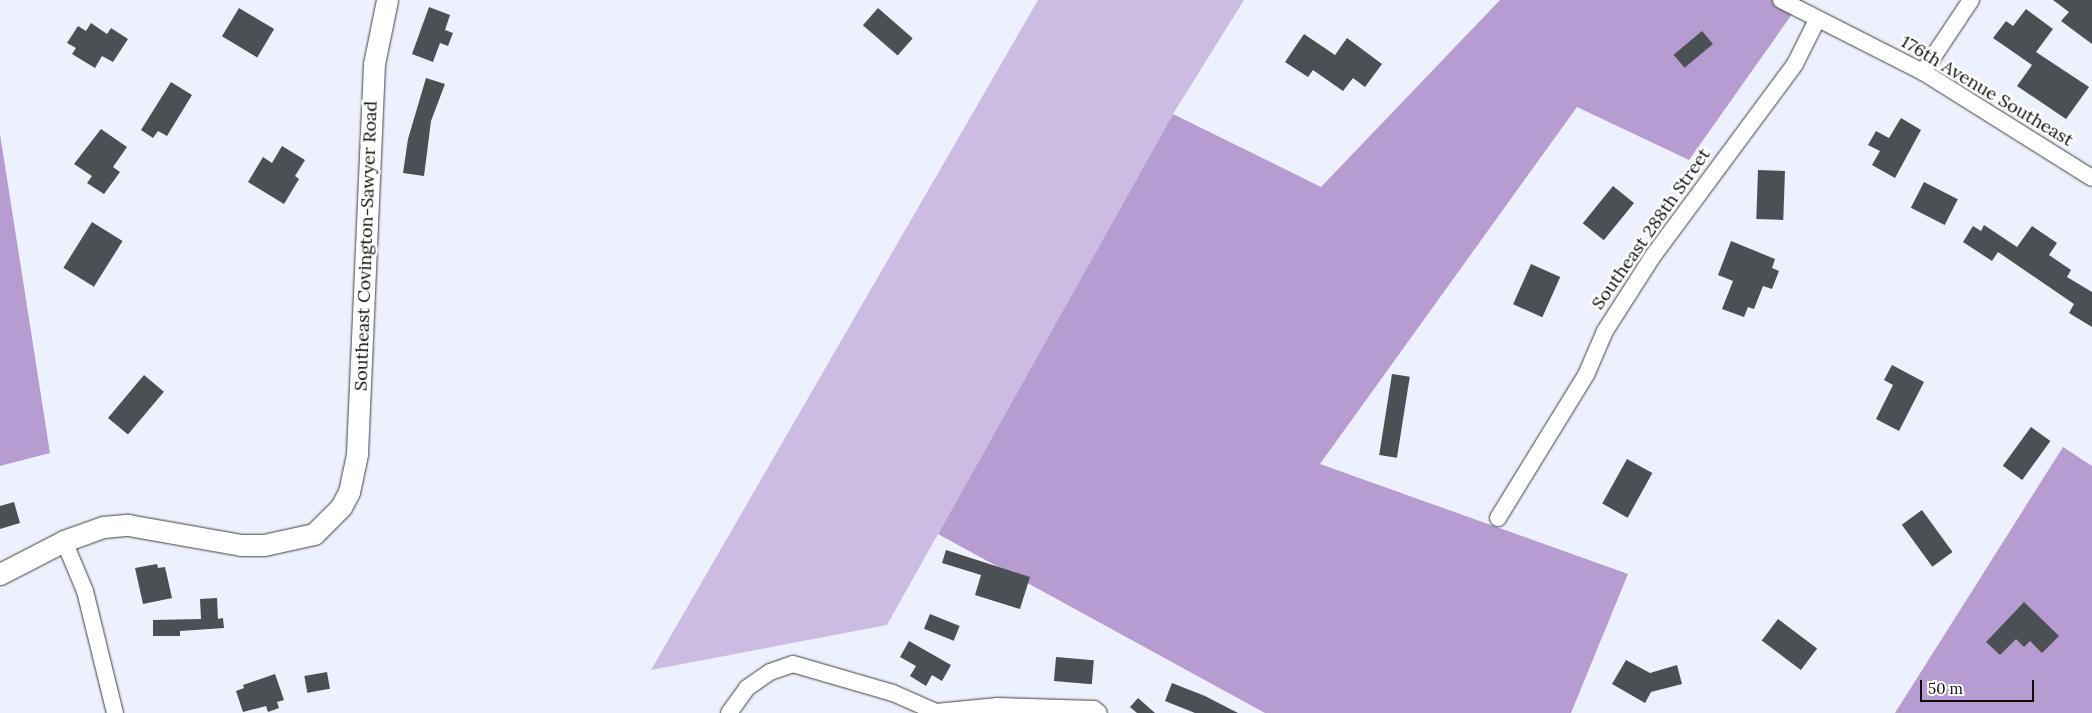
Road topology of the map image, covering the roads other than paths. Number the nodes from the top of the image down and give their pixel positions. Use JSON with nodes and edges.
{"nodes":[{"id":1,"x":387,"y":0,"type":"edge"},
{"id":2,"x":1781,"y":0,"type":"edge"},
{"id":3,"x":1971,"y":0,"type":"edge"},
{"id":4,"x":1817,"y":20,"type":"junction"},
{"id":5,"x":1924,"y":72,"type":"junction"},
{"id":6,"x":2092,"y":178,"type":"edge"},
{"id":7,"x":1498,"y":518,"type":"dead end"},
{"id":8,"x":64,"y":541,"type":"junction"},
{"id":9,"x":0,"y":574,"type":"edge"},
{"id":10,"x":115,"y":713,"type":"edge"},
{"id":11,"x":729,"y":713,"type":"edge"},
{"id":12,"x":1099,"y":713,"type":"edge"}],
"edges":[{"from":1,"to":8,"type":"street","name":"Southeast Covington-Sawyer Road"},
{"from":2,"to":4,"type":"street","name":"176th Avenue Southeast"},
{"from":3,"to":5,"type":"street"},
{"from":4,"to":5,"type":"street","name":"176th Avenue Southeast"},
{"from":4,"to":7,"type":"street","name":"Southeast 288th Street"},
{"from":5,"to":6,"type":"street","name":"176th Avenue Southeast"},
{"from":8,"to":9,"type":"street"},
{"from":8,"to":10,"type":"street"},
{"from":11,"to":12,"type":"street"}]}
